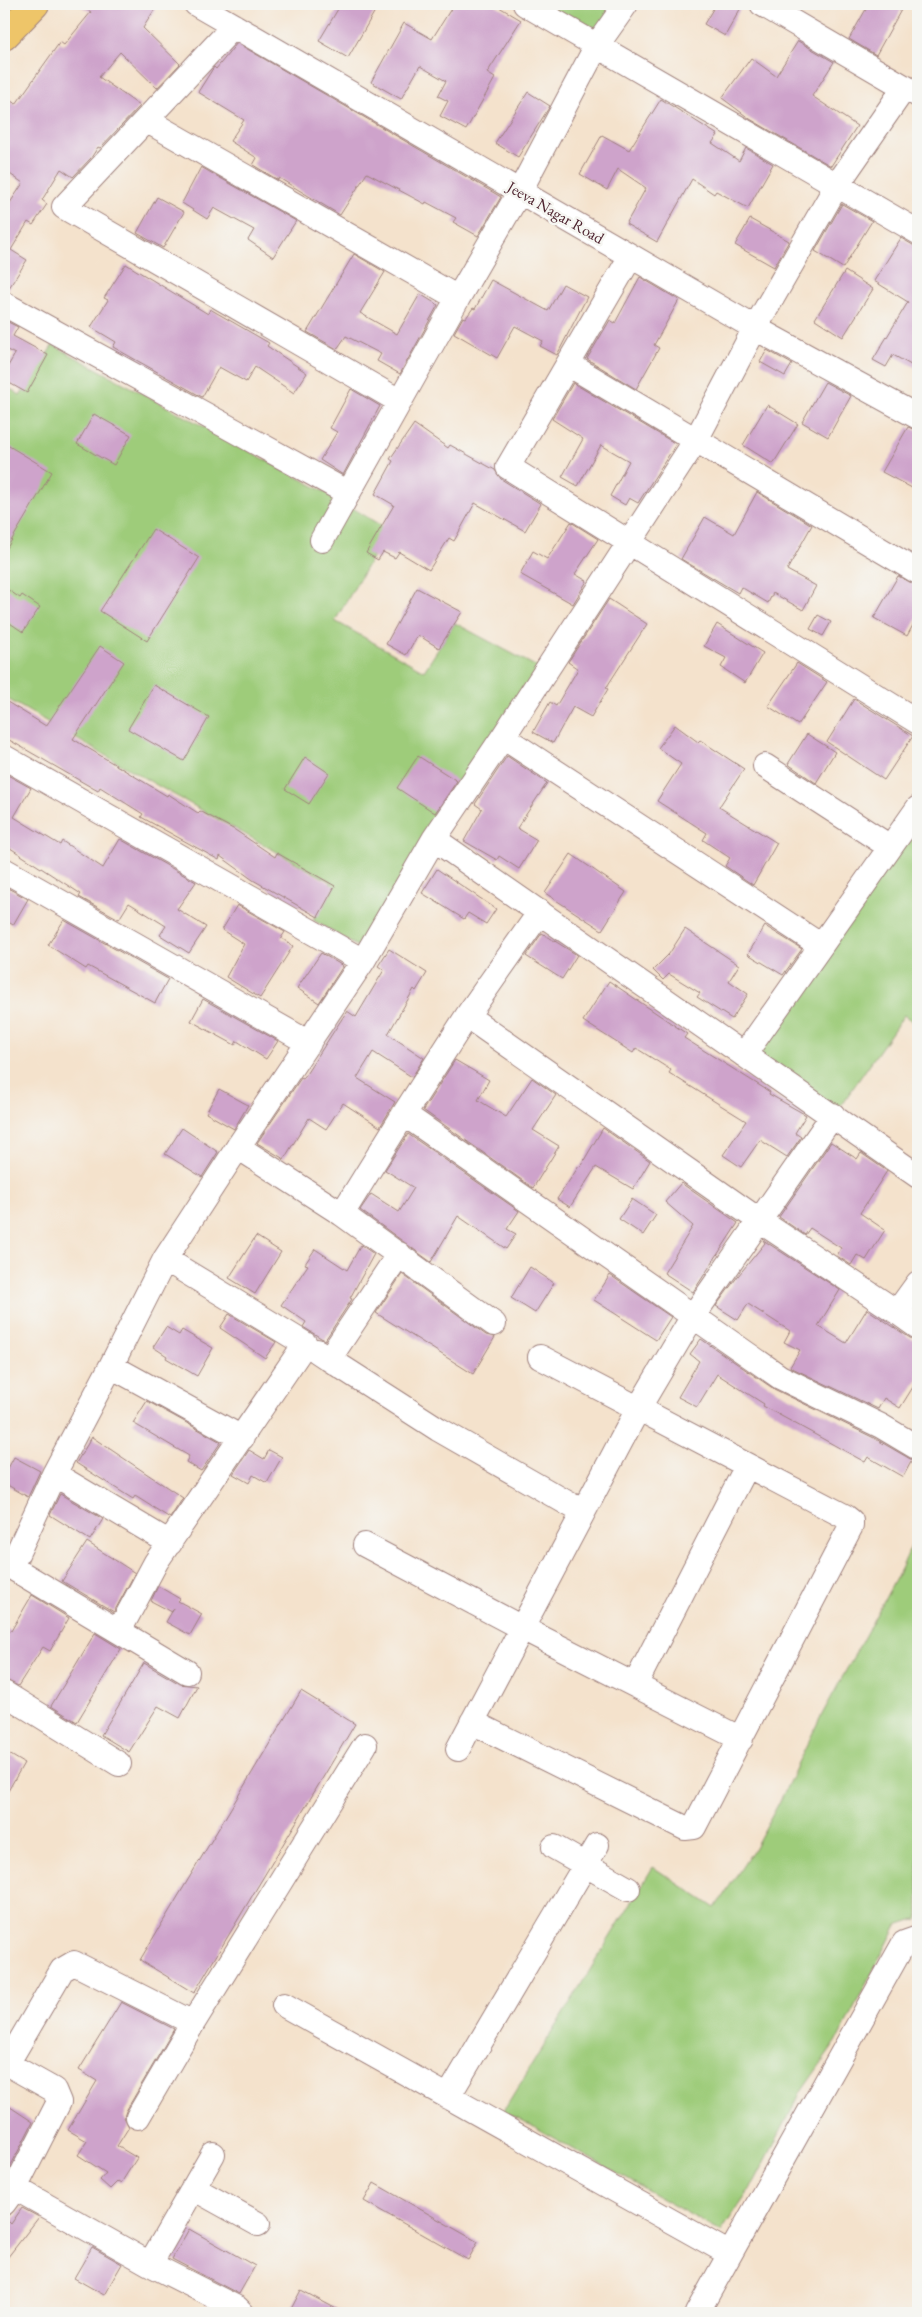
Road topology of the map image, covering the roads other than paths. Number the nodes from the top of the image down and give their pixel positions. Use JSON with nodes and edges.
{"nodes":[{"id":1,"x":35,"y":4,"type":"edge"},
{"id":2,"x":196,"y":4,"type":"edge"},
{"id":3,"x":525,"y":4,"type":"edge"},
{"id":4,"x":626,"y":4,"type":"edge"},
{"id":5,"x":762,"y":4,"type":"edge"},
{"id":6,"x":234,"y":26,"type":"junction"},
{"id":7,"x":4,"y":36,"type":"edge"},
{"id":8,"x":597,"y":45,"type":"junction"},
{"id":9,"x":912,"y":91,"type":"edge"},
{"id":10,"x":146,"y":120,"type":"junction"},
{"id":11,"x":837,"y":185,"type":"junction"},
{"id":12,"x":520,"y":191,"type":"junction"},
{"id":13,"x":918,"y":232,"type":"edge"},
{"id":14,"x":631,"y":256,"type":"junction"},
{"id":15,"x":458,"y":298,"type":"junction"},
{"id":16,"x":4,"y":304,"type":"edge"},
{"id":17,"x":755,"y":328,"type":"junction"},
{"id":18,"x":568,"y":364,"type":"junction"},
{"id":19,"x":399,"y":401,"type":"junction"},
{"id":20,"x":918,"y":417,"type":"edge"},
{"id":21,"x":696,"y":440,"type":"junction"},
{"id":22,"x":348,"y":493,"type":"junction"},
{"id":23,"x":322,"y":540,"type":"dead end"},
{"id":24,"x":630,"y":543,"type":"junction"},
{"id":25,"x":918,"y":572,"type":"edge"},
{"id":26,"x":918,"y":722,"type":"edge"},
{"id":27,"x":503,"y":737,"type":"junction"},
{"id":28,"x":4,"y":757,"type":"edge"},
{"id":29,"x":765,"y":766,"type":"dead end"},
{"id":30,"x":918,"y":808,"type":"edge"},
{"id":31,"x":434,"y":839,"type":"junction"},
{"id":32,"x":890,"y":847,"type":"junction"},
{"id":33,"x":4,"y":870,"type":"edge"},
{"id":34,"x":540,"y":912,"type":"junction"},
{"id":35,"x":820,"y":945,"type":"junction"},
{"id":36,"x":363,"y":961,"type":"junction"},
{"id":37,"x":467,"y":1016,"type":"junction"},
{"id":38,"x":309,"y":1043,"type":"junction"},
{"id":39,"x":744,"y":1055,"type":"junction"},
{"id":40,"x":404,"y":1114,"type":"junction"},
{"id":41,"x":833,"y":1115,"type":"junction"},
{"id":42,"x":238,"y":1147,"type":"junction"},
{"id":43,"x":918,"y":1176,"type":"edge"},
{"id":44,"x":342,"y":1214,"type":"junction"},
{"id":45,"x":760,"y":1221,"type":"junction"},
{"id":46,"x":399,"y":1254,"type":"junction"},
{"id":47,"x":165,"y":1259,"type":"junction"},
{"id":48,"x":918,"y":1283,"type":"edge"},
{"id":49,"x":896,"y":1312,"type":"junction"},
{"id":50,"x":693,"y":1316,"type":"junction"},
{"id":51,"x":494,"y":1324,"type":"dead end"},
{"id":52,"x":918,"y":1327,"type":"edge"},
{"id":53,"x":305,"y":1344,"type":"junction"},
{"id":54,"x":540,"y":1357,"type":"dead end"},
{"id":55,"x":329,"y":1359,"type":"junction"},
{"id":56,"x":111,"y":1366,"type":"junction"},
{"id":57,"x":638,"y":1409,"type":"junction"},
{"id":58,"x":242,"y":1438,"type":"junction"},
{"id":59,"x":918,"y":1448,"type":"edge"},
{"id":60,"x":748,"y":1466,"type":"junction"},
{"id":61,"x":54,"y":1474,"type":"junction"},
{"id":62,"x":584,"y":1512,"type":"junction"},
{"id":63,"x":170,"y":1543,"type":"junction"},
{"id":64,"x":365,"y":1545,"type":"dead end"},
{"id":65,"x":7,"y":1571,"type":"edge"},
{"id":66,"x":522,"y":1628,"type":"junction"},
{"id":67,"x":119,"y":1631,"type":"junction"},
{"id":68,"x":188,"y":1672,"type":"dead end"},
{"id":69,"x":634,"y":1685,"type":"junction"},
{"id":70,"x":4,"y":1693,"type":"edge"},
{"id":71,"x":472,"y":1722,"type":"junction"},
{"id":72,"x":741,"y":1739,"type":"junction"},
{"id":73,"x":365,"y":1745,"type":"dead end"},
{"id":74,"x":458,"y":1749,"type":"dead end"},
{"id":75,"x":119,"y":1764,"type":"dead end"},
{"id":76,"x":597,"y":1845,"type":"dead end"},
{"id":77,"x":554,"y":1847,"type":"dead end"},
{"id":78,"x":585,"y":1865,"type":"junction"},
{"id":79,"x":628,"y":1890,"type":"dead end"},
{"id":80,"x":918,"y":1938,"type":"edge"},
{"id":81,"x":284,"y":2005,"type":"dead end"},
{"id":82,"x":193,"y":2023,"type":"junction"},
{"id":83,"x":5,"y":2063,"type":"edge"},
{"id":84,"x":448,"y":2097,"type":"junction"},
{"id":85,"x":138,"y":2117,"type":"dead end"},
{"id":86,"x":212,"y":2154,"type":"dead end"},
{"id":87,"x":193,"y":2188,"type":"junction"},
{"id":88,"x":9,"y":2196,"type":"edge"},
{"id":89,"x":258,"y":2224,"type":"dead end"},
{"id":90,"x":730,"y":2254,"type":"junction"},
{"id":91,"x":150,"y":2264,"type":"junction"},
{"id":92,"x":242,"y":2313,"type":"edge"},
{"id":93,"x":697,"y":2313,"type":"edge"}],
"edges":[{"from":1,"to":7,"type":"main road"},
{"from":2,"to":6,"type":"street","name":"Jeeva Nagar Road"},
{"from":3,"to":8,"type":"street"},
{"from":4,"to":8,"type":"street"},
{"from":5,"to":9,"type":"street"},
{"from":6,"to":10,"type":"street"},
{"from":6,"to":12,"type":"street","name":"Jeeva Nagar Road"},
{"from":8,"to":11,"type":"street"},
{"from":8,"to":12,"type":"street"},
{"from":9,"to":11,"type":"street"},
{"from":10,"to":15,"type":"street"},
{"from":10,"to":19,"type":"street"},
{"from":11,"to":13,"type":"street"},
{"from":11,"to":17,"type":"street"},
{"from":12,"to":14,"type":"street","name":"Jeeva Nagar Road"},
{"from":12,"to":15,"type":"street"},
{"from":14,"to":17,"type":"street","name":"Jeeva Nagar Road"},
{"from":14,"to":18,"type":"street"},
{"from":15,"to":19,"type":"street"},
{"from":16,"to":22,"type":"street"},
{"from":17,"to":20,"type":"street","name":"Jeeva Nagar Road"},
{"from":17,"to":21,"type":"street"},
{"from":18,"to":21,"type":"street"},
{"from":18,"to":24,"type":"street"},
{"from":19,"to":22,"type":"street"},
{"from":21,"to":24,"type":"street"},
{"from":21,"to":25,"type":"street"},
{"from":22,"to":23,"type":"street"},
{"from":24,"to":26,"type":"street"},
{"from":24,"to":27,"type":"street"},
{"from":27,"to":31,"type":"street"},
{"from":27,"to":35,"type":"street"},
{"from":28,"to":36,"type":"street"},
{"from":29,"to":32,"type":"street"},
{"from":30,"to":32,"type":"street"},
{"from":31,"to":34,"type":"street"},
{"from":31,"to":36,"type":"street"},
{"from":32,"to":35,"type":"street"},
{"from":33,"to":38,"type":"street"},
{"from":34,"to":37,"type":"street"},
{"from":34,"to":39,"type":"street"},
{"from":35,"to":39,"type":"street"},
{"from":36,"to":38,"type":"street"},
{"from":37,"to":40,"type":"street"},
{"from":37,"to":45,"type":"street"},
{"from":38,"to":42,"type":"street"},
{"from":39,"to":41,"type":"street"},
{"from":40,"to":44,"type":"street"},
{"from":40,"to":50,"type":"street"},
{"from":41,"to":43,"type":"street"},
{"from":41,"to":45,"type":"street"},
{"from":42,"to":44,"type":"street"},
{"from":42,"to":47,"type":"street"},
{"from":44,"to":46,"type":"street"},
{"from":45,"to":49,"type":"street"},
{"from":45,"to":50,"type":"street"},
{"from":46,"to":51,"type":"street"},
{"from":46,"to":55,"type":"street"},
{"from":47,"to":53,"type":"street"},
{"from":47,"to":56,"type":"street"},
{"from":48,"to":49,"type":"street"},
{"from":49,"to":52,"type":"street"},
{"from":50,"to":57,"type":"street"},
{"from":50,"to":59,"type":"street"},
{"from":53,"to":55,"type":"street"},
{"from":53,"to":58,"type":"street"},
{"from":54,"to":57,"type":"street"},
{"from":55,"to":62,"type":"street"},
{"from":56,"to":58,"type":"street"},
{"from":56,"to":61,"type":"street"},
{"from":57,"to":60,"type":"street"},
{"from":57,"to":62,"type":"street"},
{"from":58,"to":63,"type":"street"},
{"from":60,"to":69,"type":"street"},
{"from":60,"to":72,"type":"street"},
{"from":61,"to":63,"type":"street"},
{"from":61,"to":65,"type":"street"},
{"from":62,"to":66,"type":"street"},
{"from":63,"to":67,"type":"street"},
{"from":64,"to":66,"type":"street"},
{"from":65,"to":67,"type":"street"},
{"from":66,"to":69,"type":"street"},
{"from":66,"to":71,"type":"street"},
{"from":67,"to":68,"type":"street"},
{"from":69,"to":72,"type":"street"},
{"from":70,"to":75,"type":"street"},
{"from":71,"to":72,"type":"street"},
{"from":71,"to":74,"type":"street"},
{"from":73,"to":82,"type":"street"},
{"from":76,"to":78,"type":"street"},
{"from":77,"to":78,"type":"street"},
{"from":78,"to":79,"type":"street"},
{"from":78,"to":84,"type":"street"},
{"from":80,"to":90,"type":"street"},
{"from":81,"to":84,"type":"street"},
{"from":82,"to":83,"type":"street"},
{"from":82,"to":85,"type":"street"},
{"from":83,"to":88,"type":"street"},
{"from":84,"to":90,"type":"street"},
{"from":86,"to":87,"type":"street"},
{"from":87,"to":89,"type":"street"},
{"from":87,"to":91,"type":"street"},
{"from":88,"to":91,"type":"street"},
{"from":90,"to":93,"type":"street"},
{"from":91,"to":92,"type":"street"}]}
